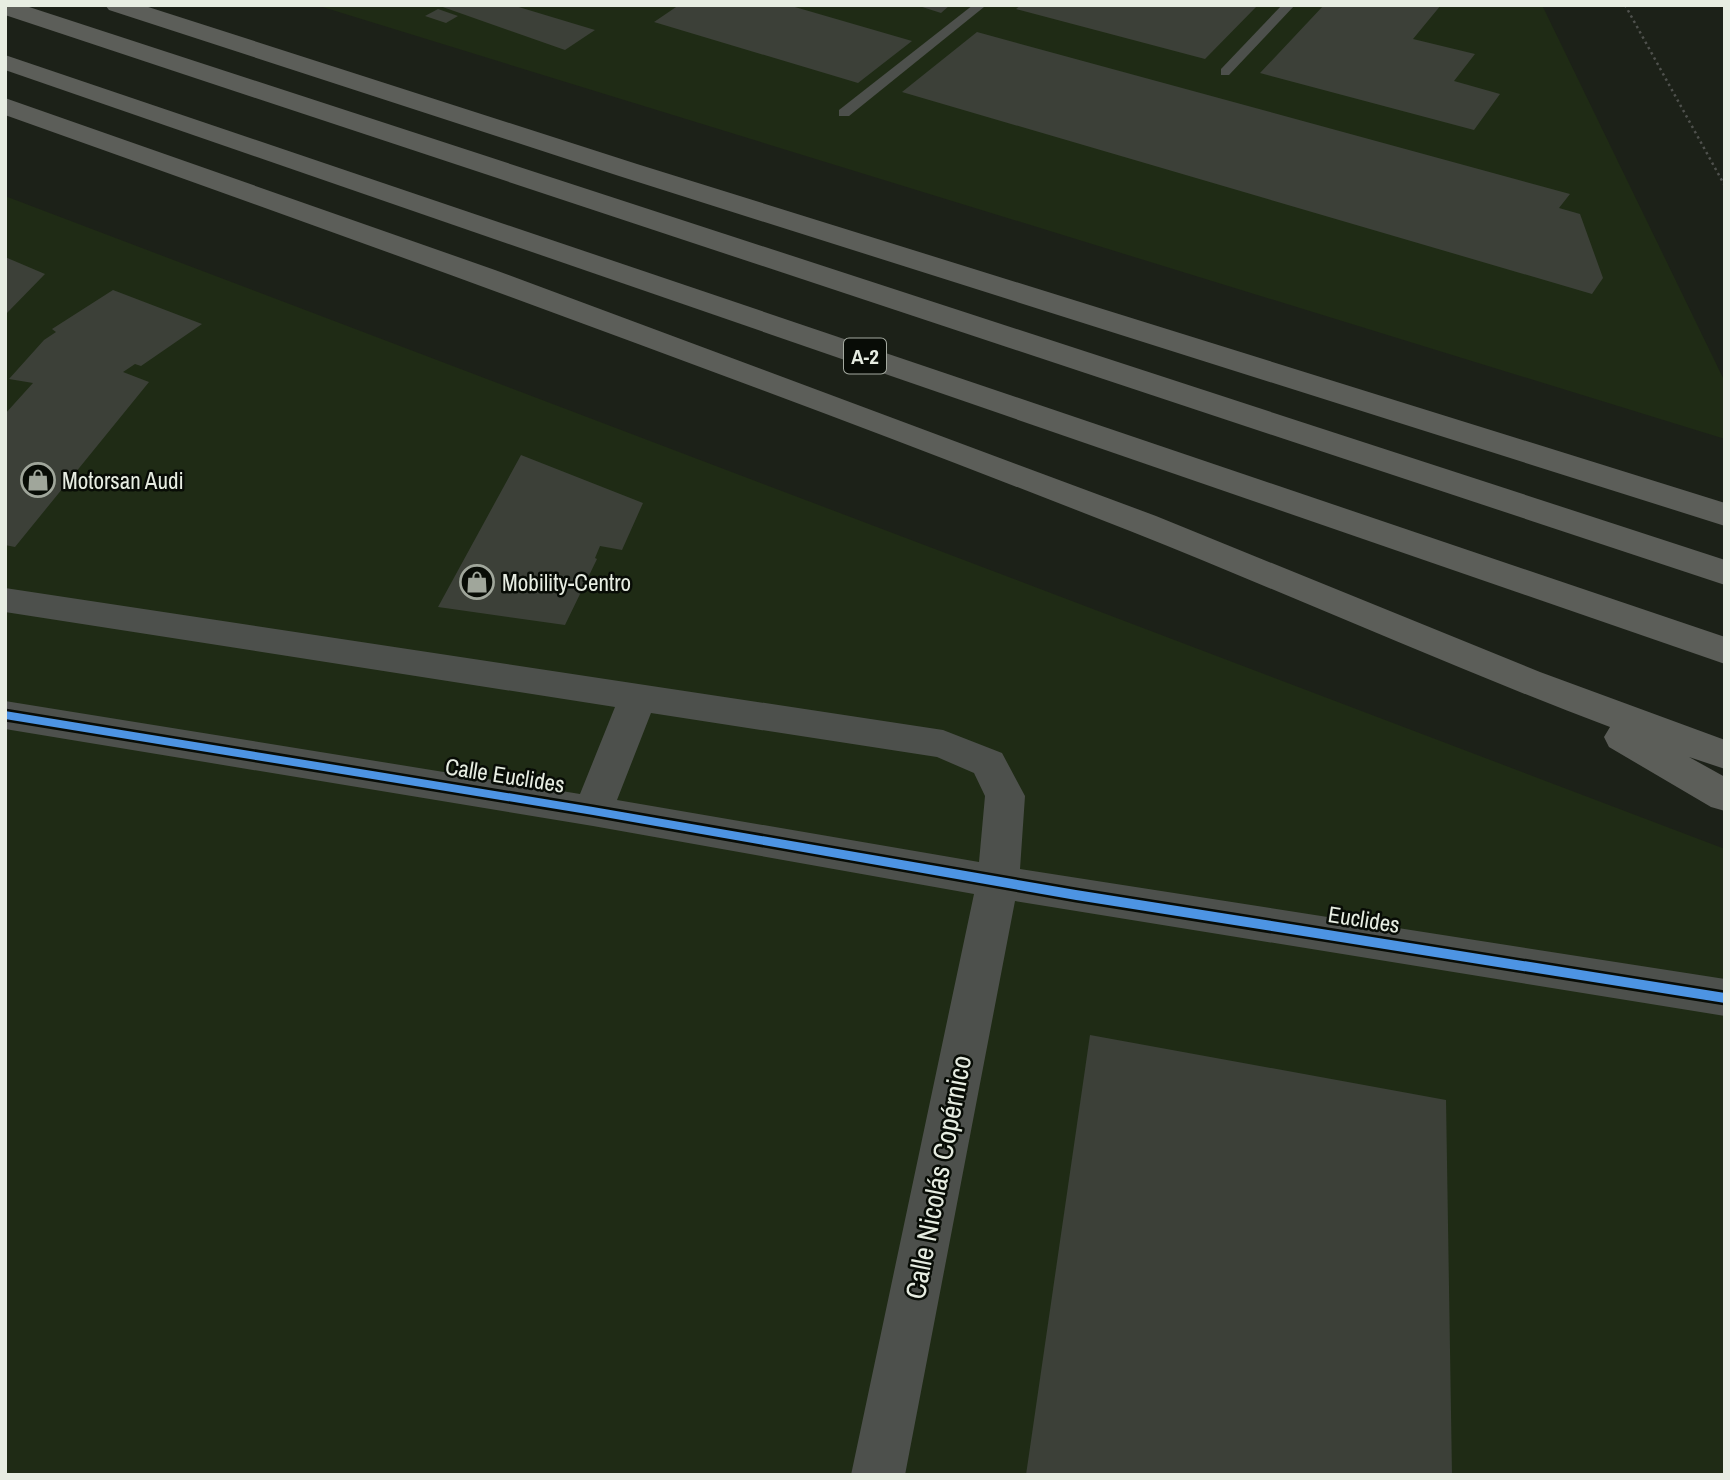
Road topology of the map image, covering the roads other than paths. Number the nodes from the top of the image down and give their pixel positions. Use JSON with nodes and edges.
{"nodes":[{"id":1,"x":117,"y":5,"type":"edge"},
{"id":2,"x":1289,"y":5,"type":"edge"},
{"id":3,"x":978,"y":7,"type":"dead end"},
{"id":4,"x":5,"y":8,"type":"edge"},
{"id":5,"x":5,"y":62,"type":"edge"},
{"id":6,"x":1225,"y":72,"type":"dead end"},
{"id":7,"x":5,"y":106,"type":"edge"},
{"id":8,"x":844,"y":113,"type":"dead end"},
{"id":9,"x":1725,"y":514,"type":"edge"},
{"id":10,"x":1725,"y":573,"type":"edge"},
{"id":11,"x":5,"y":600,"type":"edge"},
{"id":12,"x":1725,"y":651,"type":"edge"},
{"id":13,"x":1527,"y":681,"type":"junction"},
{"id":14,"x":638,"y":698,"type":"junction"},
{"id":15,"x":5,"y":715,"type":"edge"},
{"id":16,"x":1725,"y":755,"type":"edge"},
{"id":17,"x":1725,"y":796,"type":"edge"},
{"id":18,"x":593,"y":811,"type":"junction"},
{"id":19,"x":998,"y":880,"type":"junction"},
{"id":20,"x":1725,"y":998,"type":"edge"},
{"id":21,"x":878,"y":1475,"type":"edge"}],
"edges":[{"from":1,"to":9,"type":"highway"},
{"from":2,"to":6,"type":"lane"},
{"from":3,"to":8,"type":"lane"},
{"from":4,"to":10,"type":"highway"},
{"from":5,"to":12,"type":"highway","number":"A-2"},
{"from":7,"to":13,"type":"highway"},
{"from":11,"to":14,"type":"street"},
{"from":13,"to":16,"type":"highway"},
{"from":13,"to":17,"type":"highway"},
{"from":14,"to":18,"type":"street"},
{"from":14,"to":19,"type":"street"},
{"from":15,"to":18,"type":"street","name":"Calle Euclides"},
{"from":18,"to":19,"type":"street","name":"Calle Euclides"},
{"from":19,"to":20,"type":"street","name":"Euclides"},
{"from":19,"to":21,"type":"street","name":"Calle Nicolás Copérnico"}]}
